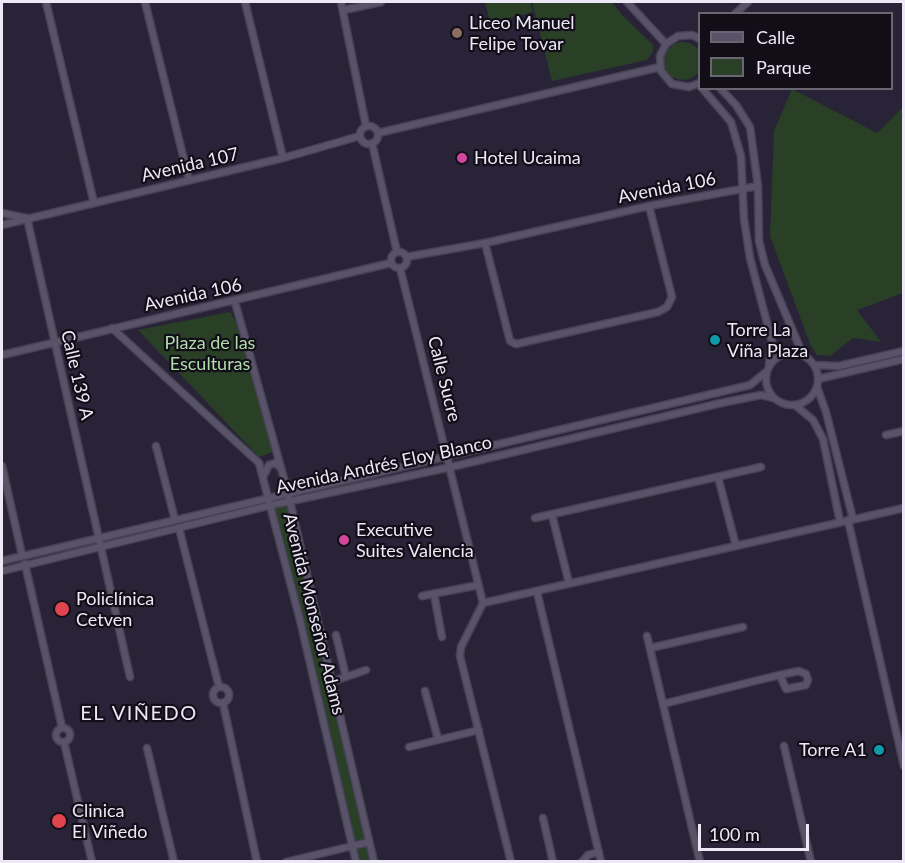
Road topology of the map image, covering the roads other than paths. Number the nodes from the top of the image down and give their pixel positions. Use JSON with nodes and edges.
{"nodes":[{"id":1,"x":46,"y":2,"type":"edge"},
{"id":2,"x":145,"y":2,"type":"edge"},
{"id":3,"x":245,"y":2,"type":"edge"},
{"id":4,"x":342,"y":2,"type":"edge"},
{"id":5,"x":381,"y":2,"type":"edge"},
{"id":6,"x":627,"y":2,"type":"edge"},
{"id":7,"x":344,"y":10,"type":"junction"},
{"id":8,"x":698,"y":39,"type":"edge"},
{"id":9,"x":666,"y":44,"type":"junction"},
{"id":10,"x":660,"y":67,"type":"junction"},
{"id":11,"x":698,"y":86,"type":"edge"},
{"id":12,"x":703,"y":90,"type":"edge"},
{"id":13,"x":722,"y":90,"type":"edge"},
{"id":14,"x":366,"y":126,"type":"junction"},
{"id":15,"x":378,"y":133,"type":"junction"},
{"id":16,"x":360,"y":136,"type":"junction"},
{"id":17,"x":372,"y":143,"type":"junction"},
{"id":18,"x":284,"y":158,"type":"junction"},
{"id":19,"x":189,"y":180,"type":"junction"},
{"id":20,"x":758,"y":186,"type":"junction"},
{"id":21,"x":743,"y":188,"type":"junction"},
{"id":22,"x":94,"y":202,"type":"junction"},
{"id":23,"x":649,"y":206,"type":"junction"},
{"id":24,"x":2,"y":213,"type":"edge"},
{"id":25,"x":27,"y":218,"type":"junction"},
{"id":26,"x":2,"y":225,"type":"edge"},
{"id":27,"x":485,"y":243,"type":"junction"},
{"id":28,"x":397,"y":252,"type":"junction"},
{"id":29,"x":406,"y":257,"type":"junction"},
{"id":30,"x":391,"y":263,"type":"junction"},
{"id":31,"x":400,"y":268,"type":"junction"},
{"id":32,"x":235,"y":302,"type":"junction"},
{"id":33,"x":112,"y":328,"type":"junction"},
{"id":34,"x":53,"y":342,"type":"junction"},
{"id":35,"x":903,"y":351,"type":"edge"},
{"id":36,"x":803,"y":354,"type":"junction"},
{"id":37,"x":2,"y":355,"type":"edge"},
{"id":38,"x":903,"y":359,"type":"edge"},
{"id":39,"x":770,"y":364,"type":"junction"},
{"id":40,"x":814,"y":365,"type":"junction"},
{"id":41,"x":766,"y":372,"type":"junction"},
{"id":42,"x":818,"y":379,"type":"junction"},
{"id":43,"x":817,"y":387,"type":"junction"},
{"id":44,"x":773,"y":398,"type":"junction"},
{"id":45,"x":795,"y":405,"type":"junction"},
{"id":46,"x":903,"y":431,"type":"edge"},
{"id":47,"x":886,"y":435,"type":"dead end"},
{"id":48,"x":156,"y":446,"type":"dead end"},
{"id":49,"x":448,"y":455,"type":"junction"},
{"id":50,"x":2,"y":466,"type":"edge"},
{"id":51,"x":450,"y":467,"type":"junction"},
{"id":52,"x":760,"y":467,"type":"dead end"},
{"id":53,"x":281,"y":468,"type":"junction"},
{"id":54,"x":264,"y":475,"type":"junction"},
{"id":55,"x":718,"y":477,"type":"junction"},
{"id":56,"x":288,"y":493,"type":"junction"},
{"id":57,"x":269,"y":498,"type":"junction"},
{"id":58,"x":290,"y":501,"type":"junction"},
{"id":59,"x":272,"y":505,"type":"junction"},
{"id":60,"x":903,"y":508,"type":"edge"},
{"id":61,"x":552,"y":515,"type":"junction"},
{"id":62,"x":535,"y":518,"type":"dead end"},
{"id":63,"x":175,"y":520,"type":"junction"},
{"id":64,"x":850,"y":520,"type":"junction"},
{"id":65,"x":840,"y":522,"type":"junction"},
{"id":66,"x":179,"y":528,"type":"junction"},
{"id":67,"x":100,"y":538,"type":"junction"},
{"id":68,"x":102,"y":546,"type":"junction"},
{"id":69,"x":736,"y":546,"type":"junction"},
{"id":70,"x":22,"y":555,"type":"junction"},
{"id":71,"x":2,"y":561,"type":"edge"},
{"id":72,"x":25,"y":564,"type":"junction"},
{"id":73,"x":2,"y":571,"type":"edge"},
{"id":74,"x":569,"y":584,"type":"junction"},
{"id":75,"x":479,"y":585,"type":"junction"},
{"id":76,"x":537,"y":592,"type":"junction"},
{"id":77,"x":434,"y":594,"type":"junction"},
{"id":78,"x":422,"y":596,"type":"dead end"},
{"id":79,"x":483,"y":603,"type":"junction"},
{"id":80,"x":742,"y":627,"type":"dead end"},
{"id":81,"x":336,"y":635,"type":"dead end"},
{"id":82,"x":646,"y":636,"type":"dead end"},
{"id":83,"x":442,"y":638,"type":"dead end"},
{"id":84,"x":650,"y":648,"type":"junction"},
{"id":85,"x":366,"y":670,"type":"dead end"},
{"id":86,"x":780,"y":675,"type":"junction"},
{"id":87,"x":130,"y":676,"type":"dead end"},
{"id":88,"x":346,"y":677,"type":"junction"},
{"id":89,"x":331,"y":682,"type":"junction"},
{"id":90,"x":219,"y":687,"type":"junction"},
{"id":91,"x":425,"y":692,"type":"dead end"},
{"id":92,"x":223,"y":703,"type":"junction"},
{"id":93,"x":663,"y":704,"type":"junction"},
{"id":94,"x":479,"y":730,"type":"junction"},
{"id":95,"x":438,"y":740,"type":"junction"},
{"id":96,"x":784,"y":746,"type":"dead end"},
{"id":97,"x":409,"y":747,"type":"dead end"},
{"id":98,"x":147,"y":748,"type":"dead end"},
{"id":99,"x":903,"y":766,"type":"edge"},
{"id":100,"x":543,"y":818,"type":"dead end"},
{"id":101,"x":369,"y":842,"type":"junction"},
{"id":102,"x":353,"y":847,"type":"junction"},
{"id":103,"x":599,"y":852,"type":"junction"},
{"id":104,"x":92,"y":861,"type":"edge"},
{"id":105,"x":174,"y":861,"type":"edge"},
{"id":106,"x":257,"y":861,"type":"edge"},
{"id":107,"x":286,"y":861,"type":"edge"},
{"id":108,"x":356,"y":861,"type":"edge"},
{"id":109,"x":374,"y":861,"type":"edge"},
{"id":110,"x":511,"y":861,"type":"edge"},
{"id":111,"x":553,"y":861,"type":"edge"},
{"id":112,"x":582,"y":861,"type":"edge"},
{"id":113,"x":601,"y":861,"type":"edge"},
{"id":114,"x":700,"y":861,"type":"edge"},
{"id":115,"x":812,"y":861,"type":"edge"}],
"edges":[{"from":1,"to":22,"type":"street"},
{"from":2,"to":19,"type":"street"},
{"from":3,"to":18,"type":"street"},
{"from":4,"to":7,"type":"street"},
{"from":5,"to":7,"type":"street"},
{"from":6,"to":9,"type":"street"},
{"from":7,"to":14,"type":"street"},
{"from":8,"to":9,"type":"street"},
{"from":9,"to":10,"type":"street"},
{"from":10,"to":11,"type":"street"},
{"from":10,"to":15,"type":"street"},
{"from":12,"to":21,"type":"street"},
{"from":13,"to":20,"type":"street"},
{"from":14,"to":15,"type":"street"},
{"from":14,"to":16,"type":"street"},
{"from":15,"to":17,"type":"street"},
{"from":16,"to":17,"type":"street"},
{"from":16,"to":18,"type":"street","name":"Avenida 107"},
{"from":17,"to":28,"type":"street"},
{"from":18,"to":19,"type":"street","name":"Avenida 107"},
{"from":19,"to":22,"type":"street","name":"Avenida 107"},
{"from":20,"to":21,"type":"street","name":"Avenida 106"},
{"from":20,"to":36,"type":"street"},
{"from":21,"to":23,"type":"street","name":"Avenida 106"},
{"from":21,"to":39,"type":"street"},
{"from":22,"to":25,"type":"street","name":"Avenida 107"},
{"from":23,"to":27,"type":"street","name":"Avenida 106"},
{"from":23,"to":27,"type":"street"},
{"from":24,"to":25,"type":"street"},
{"from":25,"to":26,"type":"street","name":"Avenida 107"},
{"from":25,"to":34,"type":"street","name":"Calle 139 A"},
{"from":27,"to":29,"type":"street","name":"Avenida 106"},
{"from":28,"to":29,"type":"street"},
{"from":28,"to":30,"type":"street"},
{"from":29,"to":31,"type":"street"},
{"from":30,"to":31,"type":"street"},
{"from":30,"to":32,"type":"street","name":"Avenida 106"},
{"from":31,"to":49,"type":"street","name":"Calle Sucre"},
{"from":32,"to":33,"type":"street","name":"Avenida 106"},
{"from":32,"to":53,"type":"street","name":"Avenida Monseñor Adams"},
{"from":33,"to":34,"type":"street","name":"Avenida 106"},
{"from":33,"to":54,"type":"street","name":"Avenida Monseñor Adams"},
{"from":34,"to":37,"type":"street","name":"Avenida 106"},
{"from":34,"to":67,"type":"street","name":"Calle 139 A"},
{"from":35,"to":40,"type":"street"},
{"from":36,"to":39,"type":"street"},
{"from":36,"to":40,"type":"street"},
{"from":38,"to":42,"type":"street"},
{"from":39,"to":41,"type":"street"},
{"from":40,"to":42,"type":"street"},
{"from":41,"to":44,"type":"street"},
{"from":41,"to":49,"type":"street","name":"Avenida Andrés Eloy Blanco"},
{"from":42,"to":43,"type":"street"},
{"from":43,"to":45,"type":"street"},
{"from":43,"to":64,"type":"street"},
{"from":44,"to":45,"type":"street"},
{"from":44,"to":51,"type":"street","name":"Avenida Andrés Eloy Blanco"},
{"from":45,"to":65,"type":"street"},
{"from":46,"to":47,"type":"street"},
{"from":48,"to":63,"type":"street"},
{"from":49,"to":51,"type":"street","name":"Calle Sucre"},
{"from":49,"to":56,"type":"street","name":"Avenida Andrés Eloy Blanco"},
{"from":50,"to":70,"type":"street"},
{"from":51,"to":58,"type":"street","name":"Avenida Andrés Eloy Blanco"},
{"from":51,"to":75,"type":"street","name":"Calle Sucre"},
{"from":52,"to":55,"type":"street"},
{"from":53,"to":54,"type":"street"},
{"from":53,"to":56,"type":"street","name":"Avenida Monseñor Adams"},
{"from":54,"to":57,"type":"street","name":"Avenida Monseñor Adams"},
{"from":55,"to":61,"type":"street"},
{"from":55,"to":69,"type":"street"},
{"from":56,"to":57,"type":"street","name":"Avenida Andrés Eloy Blanco"},
{"from":56,"to":58,"type":"street","name":"Avenida Monseñor Adams"},
{"from":57,"to":59,"type":"street","name":"Avenida Monseñor Adams"},
{"from":57,"to":63,"type":"street","name":"Avenida Andrés Eloy Blanco"},
{"from":58,"to":59,"type":"street","name":"Avenida Andrés Eloy Blanco"},
{"from":58,"to":89,"type":"street","name":"Avenida Monseñor Adams"},
{"from":59,"to":66,"type":"street","name":"Avenida Andrés Eloy Blanco"},
{"from":59,"to":102,"type":"street","name":"Avenida Monseñor Adams"},
{"from":60,"to":64,"type":"street"},
{"from":61,"to":62,"type":"street"},
{"from":61,"to":74,"type":"street"},
{"from":63,"to":67,"type":"street","name":"Avenida Andrés Eloy Blanco"},
{"from":64,"to":65,"type":"street"},
{"from":64,"to":99,"type":"street"},
{"from":65,"to":69,"type":"street"},
{"from":66,"to":68,"type":"street","name":"Avenida Andrés Eloy Blanco"},
{"from":66,"to":90,"type":"street"},
{"from":67,"to":68,"type":"street","name":"Calle 139 A"},
{"from":67,"to":70,"type":"street","name":"Avenida Andrés Eloy Blanco"},
{"from":68,"to":72,"type":"street","name":"Avenida Andrés Eloy Blanco"},
{"from":68,"to":87,"type":"street","name":"Calle 139 A"},
{"from":69,"to":74,"type":"street"},
{"from":70,"to":71,"type":"street","name":"Avenida Andrés Eloy Blanco"},
{"from":72,"to":73,"type":"street","name":"Avenida Andrés Eloy Blanco"},
{"from":72,"to":104,"type":"street"},
{"from":74,"to":76,"type":"street"},
{"from":75,"to":77,"type":"street"},
{"from":75,"to":79,"type":"street","name":"Calle Sucre"},
{"from":76,"to":79,"type":"street"},
{"from":76,"to":103,"type":"street"},
{"from":77,"to":78,"type":"street"},
{"from":77,"to":83,"type":"street"},
{"from":79,"to":94,"type":"street"},
{"from":80,"to":84,"type":"street"},
{"from":81,"to":88,"type":"street"},
{"from":82,"to":84,"type":"street"},
{"from":84,"to":93,"type":"street"},
{"from":85,"to":88,"type":"street"},
{"from":86,"to":86,"type":"street"},
{"from":86,"to":93,"type":"street"},
{"from":88,"to":89,"type":"street"},
{"from":89,"to":101,"type":"street","name":"Avenida Monseñor Adams"},
{"from":90,"to":92,"type":"street"},
{"from":90,"to":92,"type":"street"},
{"from":91,"to":95,"type":"street"},
{"from":92,"to":106,"type":"street"},
{"from":93,"to":114,"type":"street"},
{"from":94,"to":95,"type":"street"},
{"from":94,"to":110,"type":"street"},
{"from":95,"to":97,"type":"street"},
{"from":96,"to":115,"type":"street"},
{"from":98,"to":105,"type":"street"},
{"from":100,"to":111,"type":"street"},
{"from":101,"to":102,"type":"street"},
{"from":101,"to":109,"type":"street","name":"Avenida Monseñor Adams"},
{"from":102,"to":107,"type":"street"},
{"from":102,"to":108,"type":"street","name":"Avenida Monseñor Adams"},
{"from":103,"to":112,"type":"street"},
{"from":103,"to":113,"type":"street"}]}
